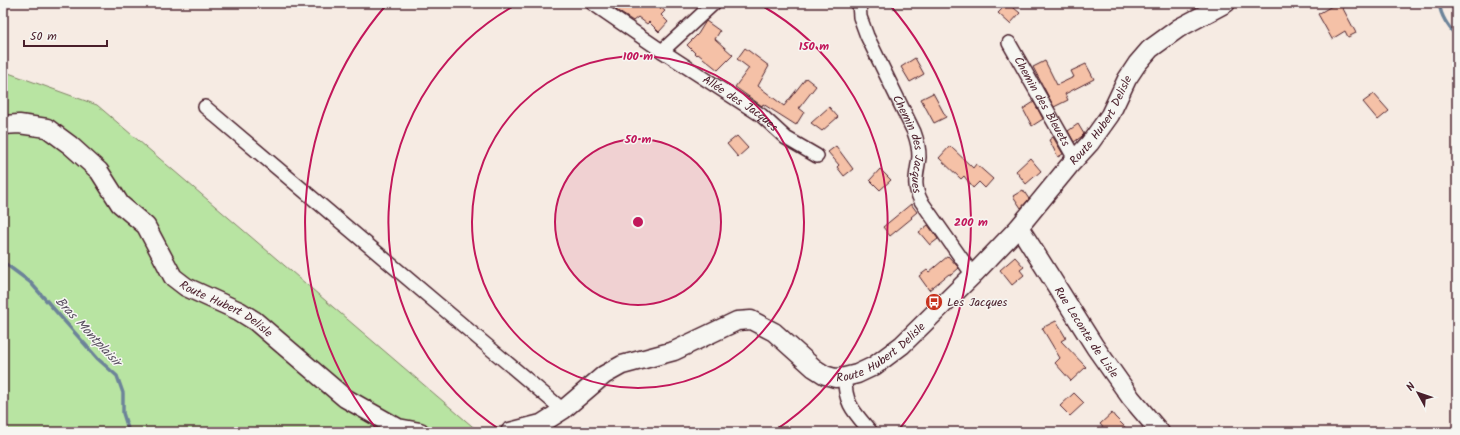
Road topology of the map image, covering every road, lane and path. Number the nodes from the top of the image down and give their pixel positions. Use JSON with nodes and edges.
{"nodes":[{"id":1,"x":592,"y":3,"type":"edge"},
{"id":2,"x":714,"y":3,"type":"edge"},
{"id":3,"x":859,"y":3,"type":"edge"},
{"id":4,"x":1226,"y":3,"type":"edge"},
{"id":5,"x":1009,"y":42,"type":"dead end"},
{"id":6,"x":662,"y":51,"type":"junction"},
{"id":7,"x":205,"y":107,"type":"dead end"},
{"id":8,"x":3,"y":125,"type":"edge"},
{"id":9,"x":817,"y":156,"type":"dead end"},
{"id":10,"x":1075,"y":159,"type":"junction"},
{"id":11,"x":1019,"y":227,"type":"junction"},
{"id":12,"x":973,"y":275,"type":"junction"},
{"id":13,"x":845,"y":377,"type":"junction"},
{"id":14,"x":563,"y":410,"type":"junction"},
{"id":15,"x":420,"y":432,"type":"edge"},
{"id":16,"x":510,"y":432,"type":"edge"},
{"id":17,"x":871,"y":432,"type":"edge"},
{"id":18,"x":1160,"y":432,"type":"edge"}],
"edges":[{"from":1,"to":6,"type":"street","name":"Allée des Jacques"},
{"from":2,"to":6,"type":"street"},
{"from":3,"to":12,"type":"street","name":"Chemin des Jacques"},
{"from":4,"to":10,"type":"main road","name":"Route Hubert Delisle"},
{"from":5,"to":10,"type":"street","name":"Chemin des Bleuets"},
{"from":6,"to":9,"type":"street","name":"Allée des Jacques"},
{"from":7,"to":14,"type":"street"},
{"from":8,"to":15,"type":"main road","name":"Route Hubert Delisle"},
{"from":10,"to":11,"type":"main road","name":"Route Hubert Delisle"},
{"from":11,"to":12,"type":"main road","name":"Route Hubert Delisle"},
{"from":11,"to":18,"type":"main road","name":"Rue Leconte de Lisle"},
{"from":12,"to":13,"type":"main road","name":"Route Hubert Delisle"},
{"from":13,"to":14,"type":"main road","name":"Route Hubert Delisle"},
{"from":13,"to":17,"type":"street"},
{"from":14,"to":16,"type":"main road","name":"Route Hubert Delisle"}]}
